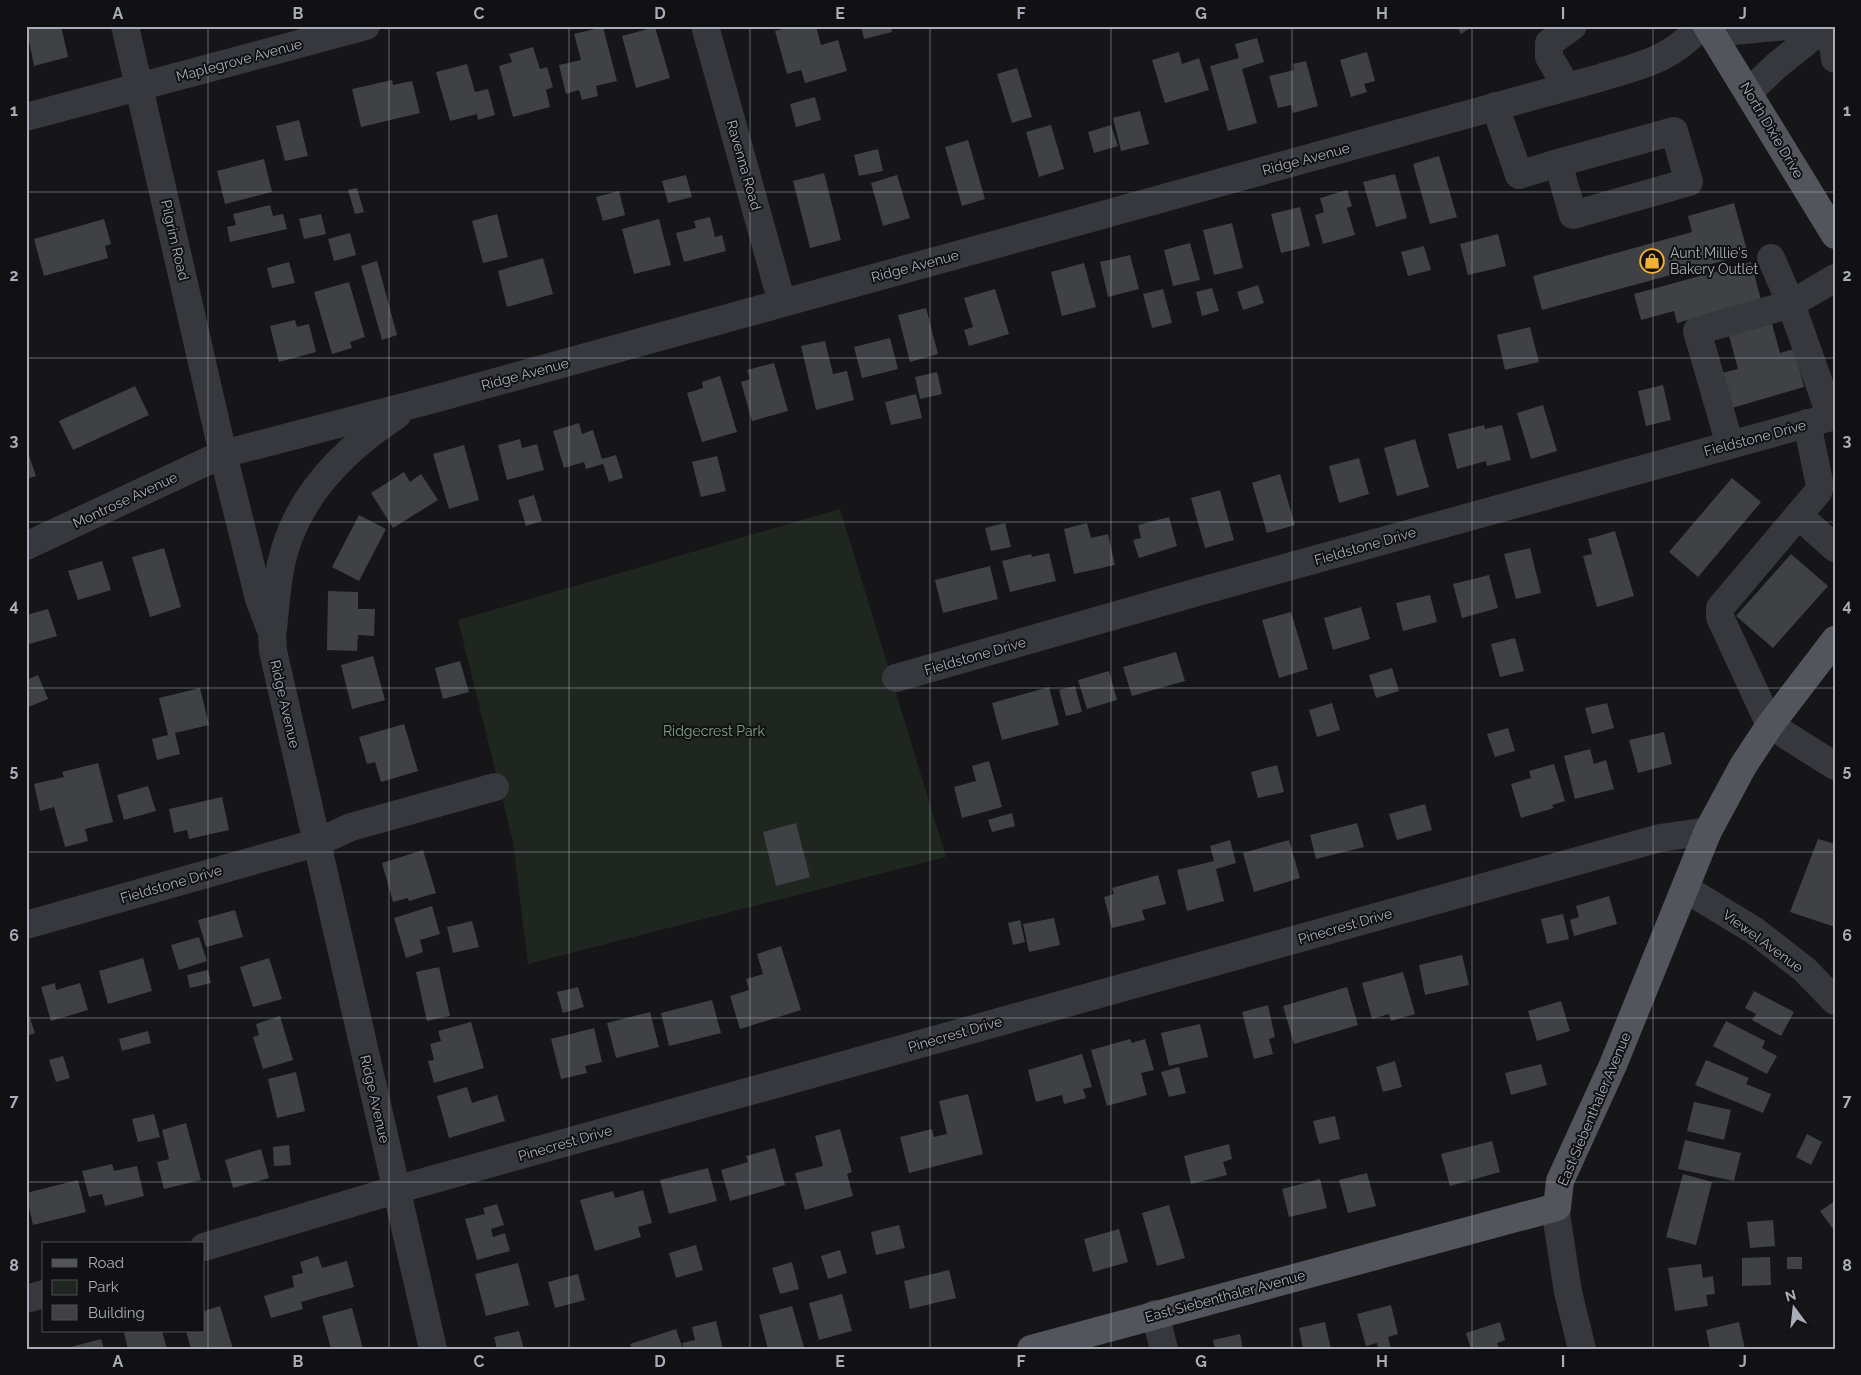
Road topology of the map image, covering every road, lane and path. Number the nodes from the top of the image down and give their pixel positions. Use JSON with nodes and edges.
{"nodes":[{"id":1,"x":125,"y":26,"type":"edge"},
{"id":2,"x":366,"y":26,"type":"edge"},
{"id":3,"x":705,"y":26,"type":"edge"},
{"id":4,"x":1788,"y":26,"type":"edge"},
{"id":5,"x":1826,"y":26,"type":"edge"},
{"id":6,"x":1830,"y":26,"type":"edge"},
{"id":7,"x":1707,"y":29,"type":"edge"},
{"id":8,"x":1557,"y":31,"type":"edge"},
{"id":9,"x":1835,"y":59,"type":"edge"},
{"id":10,"x":140,"y":87,"type":"junction"},
{"id":11,"x":1567,"y":87,"type":"junction"},
{"id":12,"x":1749,"y":92,"type":"junction"},
{"id":13,"x":1496,"y":106,"type":"junction"},
{"id":14,"x":26,"y":117,"type":"edge"},
{"id":15,"x":1558,"y":163,"type":"junction"},
{"id":16,"x":1832,"y":222,"type":"edge"},
{"id":17,"x":1771,"y":258,"type":"dead end"},
{"id":18,"x":1835,"y":278,"type":"edge"},
{"id":19,"x":782,"y":303,"type":"junction"},
{"id":20,"x":1791,"y":304,"type":"junction"},
{"id":21,"x":434,"y":399,"type":"junction"},
{"id":22,"x":1824,"y":419,"type":"edge"},
{"id":23,"x":1730,"y":444,"type":"junction"},
{"id":24,"x":223,"y":454,"type":"junction"},
{"id":25,"x":1798,"y":515,"type":"junction"},
{"id":26,"x":26,"y":546,"type":"edge"},
{"id":27,"x":1835,"y":548,"type":"edge"},
{"id":28,"x":272,"y":633,"type":"junction"},
{"id":29,"x":1835,"y":640,"type":"edge"},
{"id":30,"x":896,"y":678,"type":"dead end"},
{"id":31,"x":1770,"y":725,"type":"junction"},
{"id":32,"x":1835,"y":766,"type":"edge"},
{"id":33,"x":495,"y":787,"type":"dead end"},
{"id":34,"x":1708,"y":831,"type":"junction"},
{"id":35,"x":316,"y":843,"type":"junction"},
{"id":36,"x":1686,"y":889,"type":"junction"},
{"id":37,"x":26,"y":925,"type":"edge"},
{"id":38,"x":1835,"y":1001,"type":"edge"},
{"id":39,"x":395,"y":1190,"type":"junction"},
{"id":40,"x":1557,"y":1207,"type":"junction"},
{"id":41,"x":205,"y":1247,"type":"edge"},
{"id":42,"x":42,"y":1295,"type":"edge"},
{"id":43,"x":26,"y":1299,"type":"edge"},
{"id":44,"x":1155,"y":1314,"type":"junction"},
{"id":45,"x":433,"y":1349,"type":"edge"},
{"id":46,"x":1031,"y":1349,"type":"edge"},
{"id":47,"x":1164,"y":1349,"type":"edge"},
{"id":48,"x":1582,"y":1349,"type":"edge"}],
"edges":[{"from":1,"to":10,"type":"street","name":"Pilgrim Road"},
{"from":2,"to":10,"type":"street","name":"Maplegrove Avenue"},
{"from":3,"to":19,"type":"street","name":"Ravenna Road"},
{"from":4,"to":7,"type":"street"},
{"from":5,"to":12,"type":"street"},
{"from":6,"to":9,"type":"street"},
{"from":7,"to":11,"type":"street","name":"Ridge Avenue"},
{"from":7,"to":12,"type":"main road","name":"North Dixie Drive"},
{"from":8,"to":11,"type":"street"},
{"from":10,"to":14,"type":"street","name":"Maplegrove Avenue"},
{"from":10,"to":24,"type":"street","name":"Pilgrim Road"},
{"from":11,"to":13,"type":"street","name":"Ridge Avenue"},
{"from":12,"to":16,"type":"main road","name":"North Dixie Drive"},
{"from":13,"to":15,"type":"street"},
{"from":13,"to":19,"type":"street","name":"Ridge Avenue"},
{"from":15,"to":15,"type":"street"},
{"from":17,"to":20,"type":"street"},
{"from":18,"to":20,"type":"street"},
{"from":19,"to":21,"type":"street","name":"Ridge Avenue"},
{"from":20,"to":22,"type":"street"},
{"from":20,"to":23,"type":"street"},
{"from":21,"to":24,"type":"street","name":"Ridge Avenue"},
{"from":21,"to":28,"type":"street"},
{"from":22,"to":23,"type":"street","name":"Fieldstone Drive"},
{"from":22,"to":25,"type":"street"},
{"from":23,"to":30,"type":"street","name":"Fieldstone Drive"},
{"from":24,"to":26,"type":"street","name":"Montrose Avenue"},
{"from":24,"to":28,"type":"street","name":"Ridge Avenue"},
{"from":25,"to":27,"type":"street"},
{"from":25,"to":31,"type":"street"},
{"from":28,"to":35,"type":"street","name":"Ridge Avenue"},
{"from":29,"to":31,"type":"main road","name":"East Siebenthaler Avenue"},
{"from":31,"to":32,"type":"street"},
{"from":31,"to":34,"type":"main road","name":"East Siebenthaler Avenue"},
{"from":33,"to":35,"type":"street","name":"Fieldstone Drive"},
{"from":34,"to":36,"type":"main road","name":"East Siebenthaler Avenue"},
{"from":34,"to":39,"type":"street","name":"Pinecrest Drive"},
{"from":35,"to":37,"type":"street","name":"Fieldstone Drive"},
{"from":35,"to":39,"type":"street","name":"Ridge Avenue"},
{"from":36,"to":38,"type":"street","name":"Viewel Avenue"},
{"from":36,"to":40,"type":"main road","name":"East Siebenthaler Avenue"},
{"from":39,"to":41,"type":"street","name":"Pinecrest Drive"},
{"from":39,"to":45,"type":"street","name":"Ridge Avenue"},
{"from":40,"to":44,"type":"main road","name":"East Siebenthaler Avenue"},
{"from":40,"to":48,"type":"street"},
{"from":42,"to":43,"type":"street"},
{"from":44,"to":46,"type":"main road","name":"East Siebenthaler Avenue"},
{"from":44,"to":47,"type":"street"}]}
